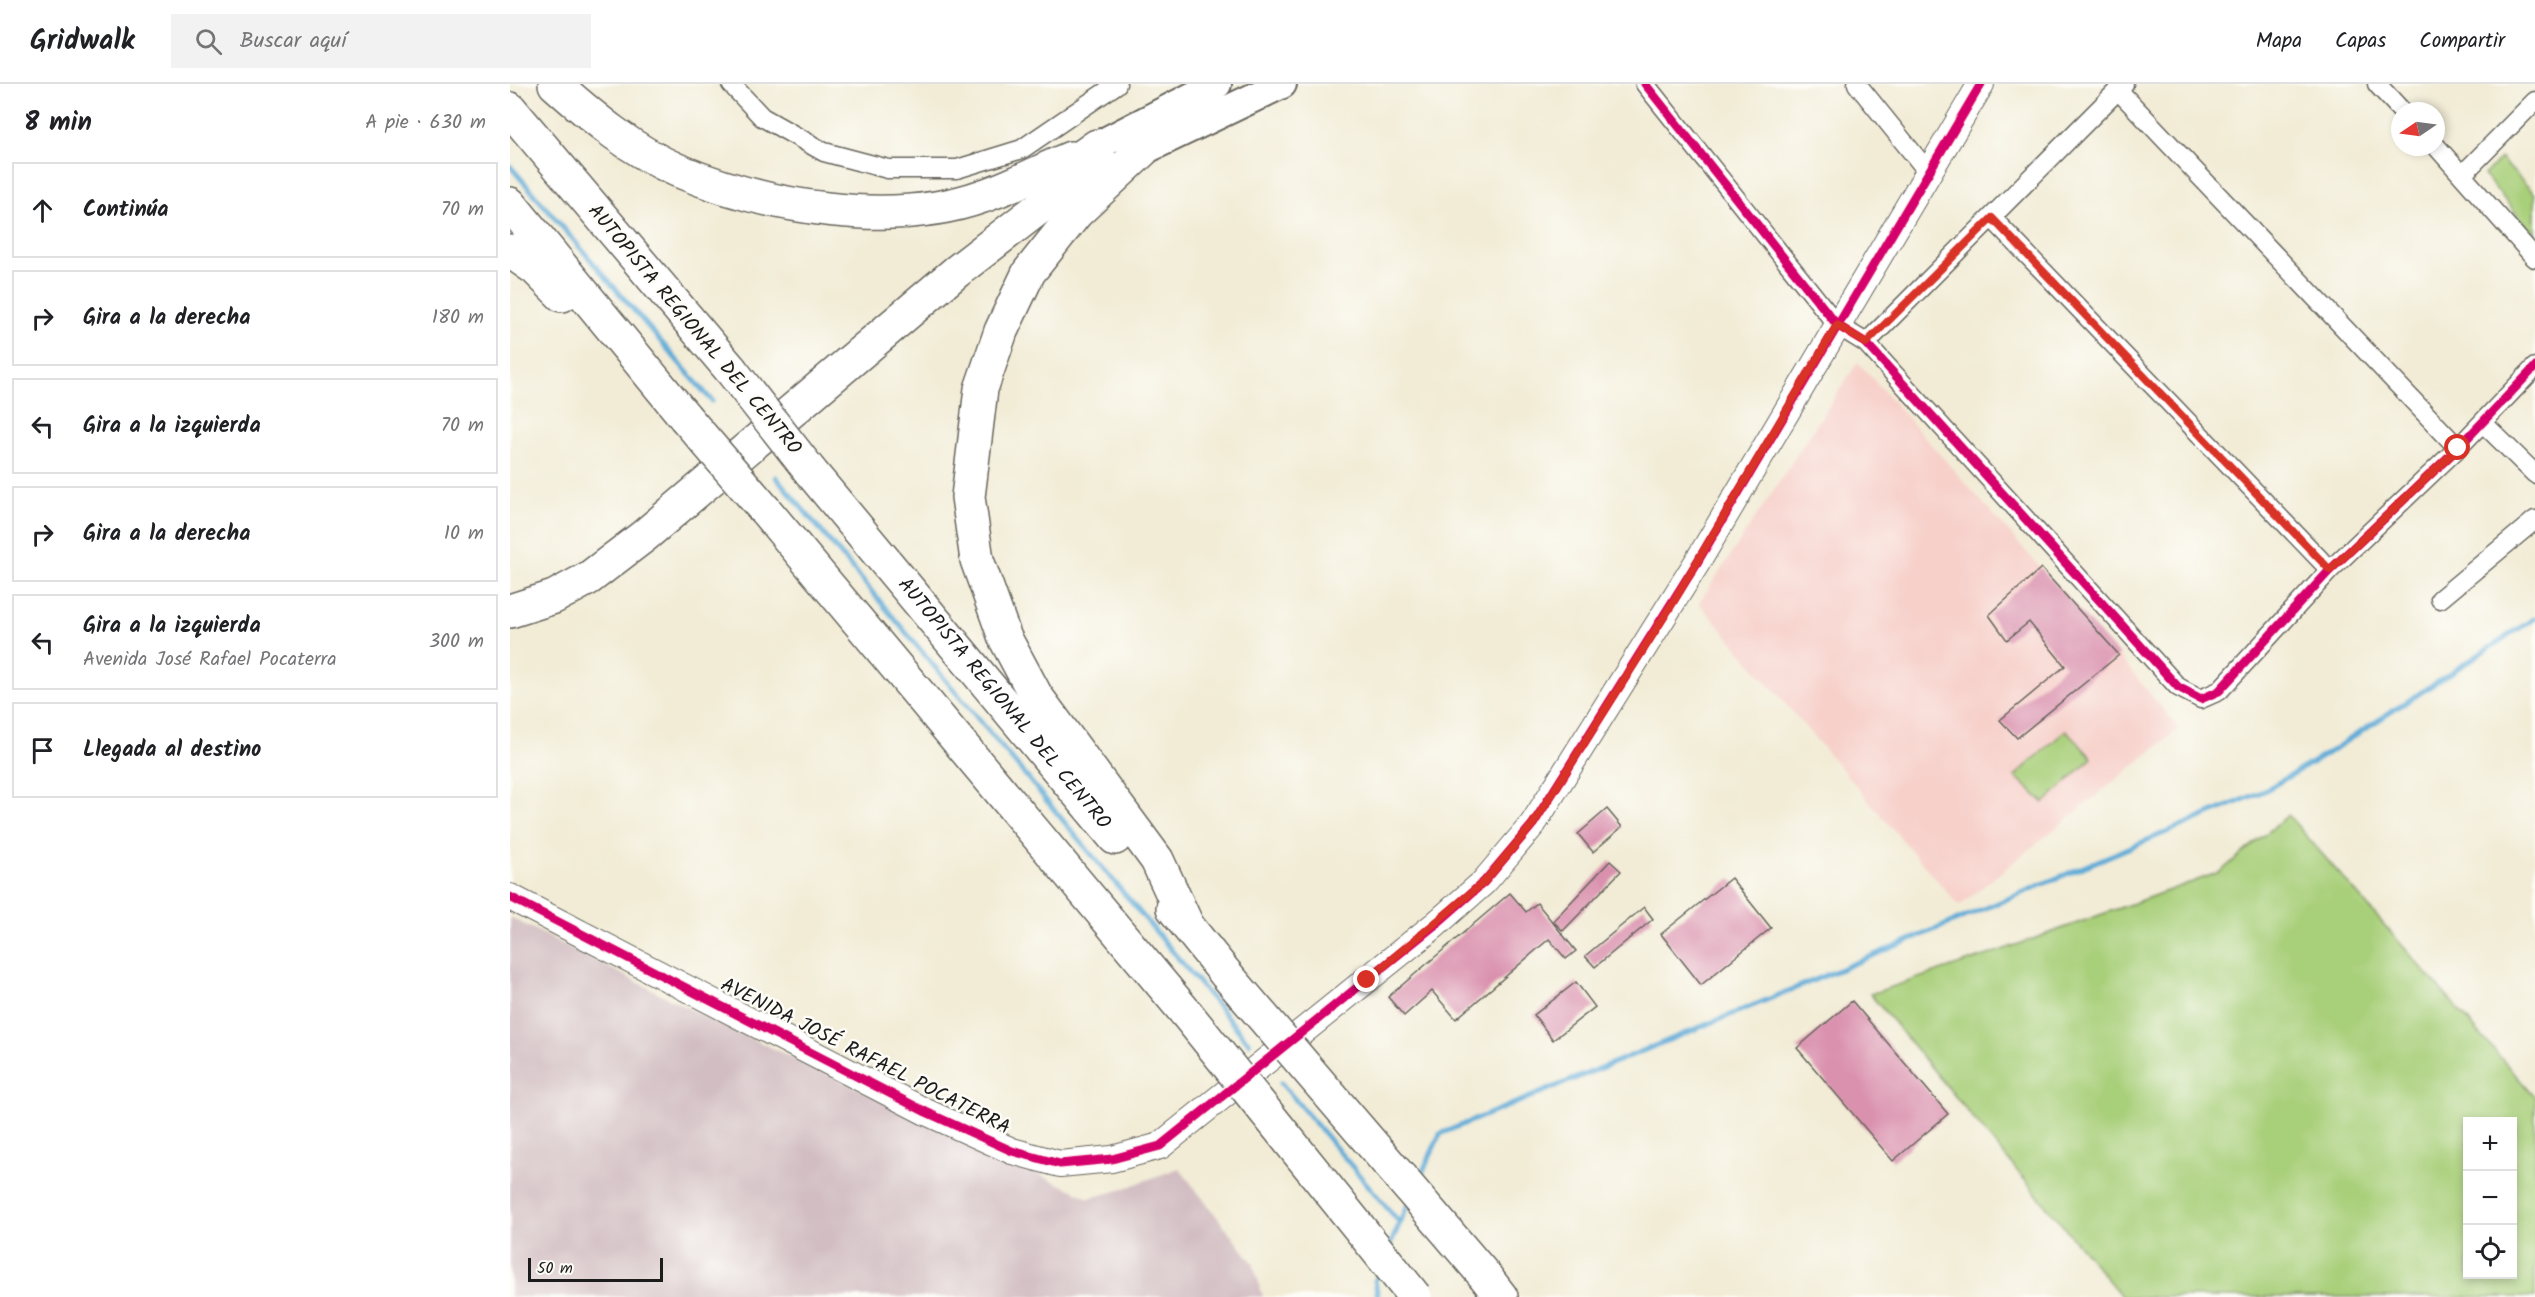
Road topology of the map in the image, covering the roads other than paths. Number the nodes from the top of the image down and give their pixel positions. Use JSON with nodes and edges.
{"nodes":[{"id":1,"x":555,"y":84,"type":"edge"},
{"id":2,"x":731,"y":84,"type":"edge"},
{"id":3,"x":1117,"y":84,"type":"edge"},
{"id":4,"x":1217,"y":84,"type":"edge"},
{"id":5,"x":1282,"y":84,"type":"edge"},
{"id":6,"x":1646,"y":84,"type":"edge"},
{"id":7,"x":1857,"y":84,"type":"edge"},
{"id":8,"x":1981,"y":84,"type":"edge"},
{"id":9,"x":2377,"y":84,"type":"edge"},
{"id":10,"x":2121,"y":87,"type":"edge"},
{"id":11,"x":2535,"y":101,"type":"edge"},
{"id":12,"x":2394,"y":102,"type":"edge"},
{"id":13,"x":510,"y":109,"type":"edge"},
{"id":14,"x":1097,"y":146,"type":"junction"},
{"id":15,"x":1142,"y":151,"type":"junction"},
{"id":16,"x":2445,"y":155,"type":"edge"},
{"id":17,"x":1928,"y":172,"type":"junction"},
{"id":18,"x":2463,"y":174,"type":"junction"},
{"id":19,"x":510,"y":204,"type":"edge"},
{"id":20,"x":1992,"y":218,"type":"junction"},
{"id":21,"x":510,"y":251,"type":"edge"},
{"id":22,"x":2535,"y":258,"type":"edge"},
{"id":23,"x":1837,"y":325,"type":"junction"},
{"id":24,"x":1866,"y":343,"type":"junction"},
{"id":25,"x":2535,"y":368,"type":"edge"},
{"id":26,"x":684,"y":415,"type":"junction"},
{"id":27,"x":2483,"y":423,"type":"junction"},
{"id":28,"x":2458,"y":448,"type":"junction"},
{"id":29,"x":2535,"y":474,"type":"edge"},
{"id":30,"x":2535,"y":520,"type":"edge"},
{"id":31,"x":2330,"y":570,"type":"junction"},
{"id":32,"x":510,"y":592,"type":"edge"},
{"id":33,"x":2440,"y":599,"type":"dead end"},
{"id":34,"x":510,"y":611,"type":"edge"},
{"id":35,"x":510,"y":897,"type":"edge"},
{"id":36,"x":1187,"y":925,"type":"junction"},
{"id":37,"x":1493,"y":1287,"type":"edge"},
{"id":38,"x":1416,"y":1297,"type":"edge"}],
"edges":[{"from":1,"to":14,"type":"highway"},
{"from":2,"to":3,"type":"street"},
{"from":4,"to":14,"type":"main road"},
{"from":5,"to":15,"type":"main road"},
{"from":6,"to":23,"type":"street"},
{"from":7,"to":17,"type":"street"},
{"from":8,"to":17,"type":"street","name":"AVENIDA JOSÉ RAFAEL POCATERRA"},
{"from":9,"to":12,"type":"street"},
{"from":10,"to":20,"type":"street"},
{"from":10,"to":28,"type":"street"},
{"from":11,"to":18,"type":"street"},
{"from":13,"to":36,"type":"highway","name":"AUTOPISTA REGIONAL DEL CENTRO","bridge":true},
{"from":14,"to":32,"type":"highway"},
{"from":15,"to":34,"type":"highway"},
{"from":15,"to":36,"type":"highway"},
{"from":16,"to":18,"type":"street"},
{"from":17,"to":23,"type":"street","name":"AVENIDA JOSÉ RAFAEL POCATERRA"},
{"from":18,"to":22,"type":"street"},
{"from":19,"to":26,"type":"highway"},
{"from":20,"to":24,"type":"street"},
{"from":20,"to":31,"type":"street"},
{"from":21,"to":26,"type":"highway"},
{"from":23,"to":24,"type":"street"},
{"from":23,"to":35,"type":"street","name":"AVENIDA JOSÉ RAFAEL POCATERRA"},
{"from":24,"to":31,"type":"street"},
{"from":25,"to":27,"type":"street"},
{"from":26,"to":38,"type":"highway","bridge":true},
{"from":27,"to":28,"type":"street"},
{"from":27,"to":29,"type":"street"},
{"from":28,"to":31,"type":"street"},
{"from":30,"to":33,"type":"street"},
{"from":36,"to":37,"type":"highway","name":"AUTOPISTA REGIONAL DEL CENTRO","bridge":true}]}
